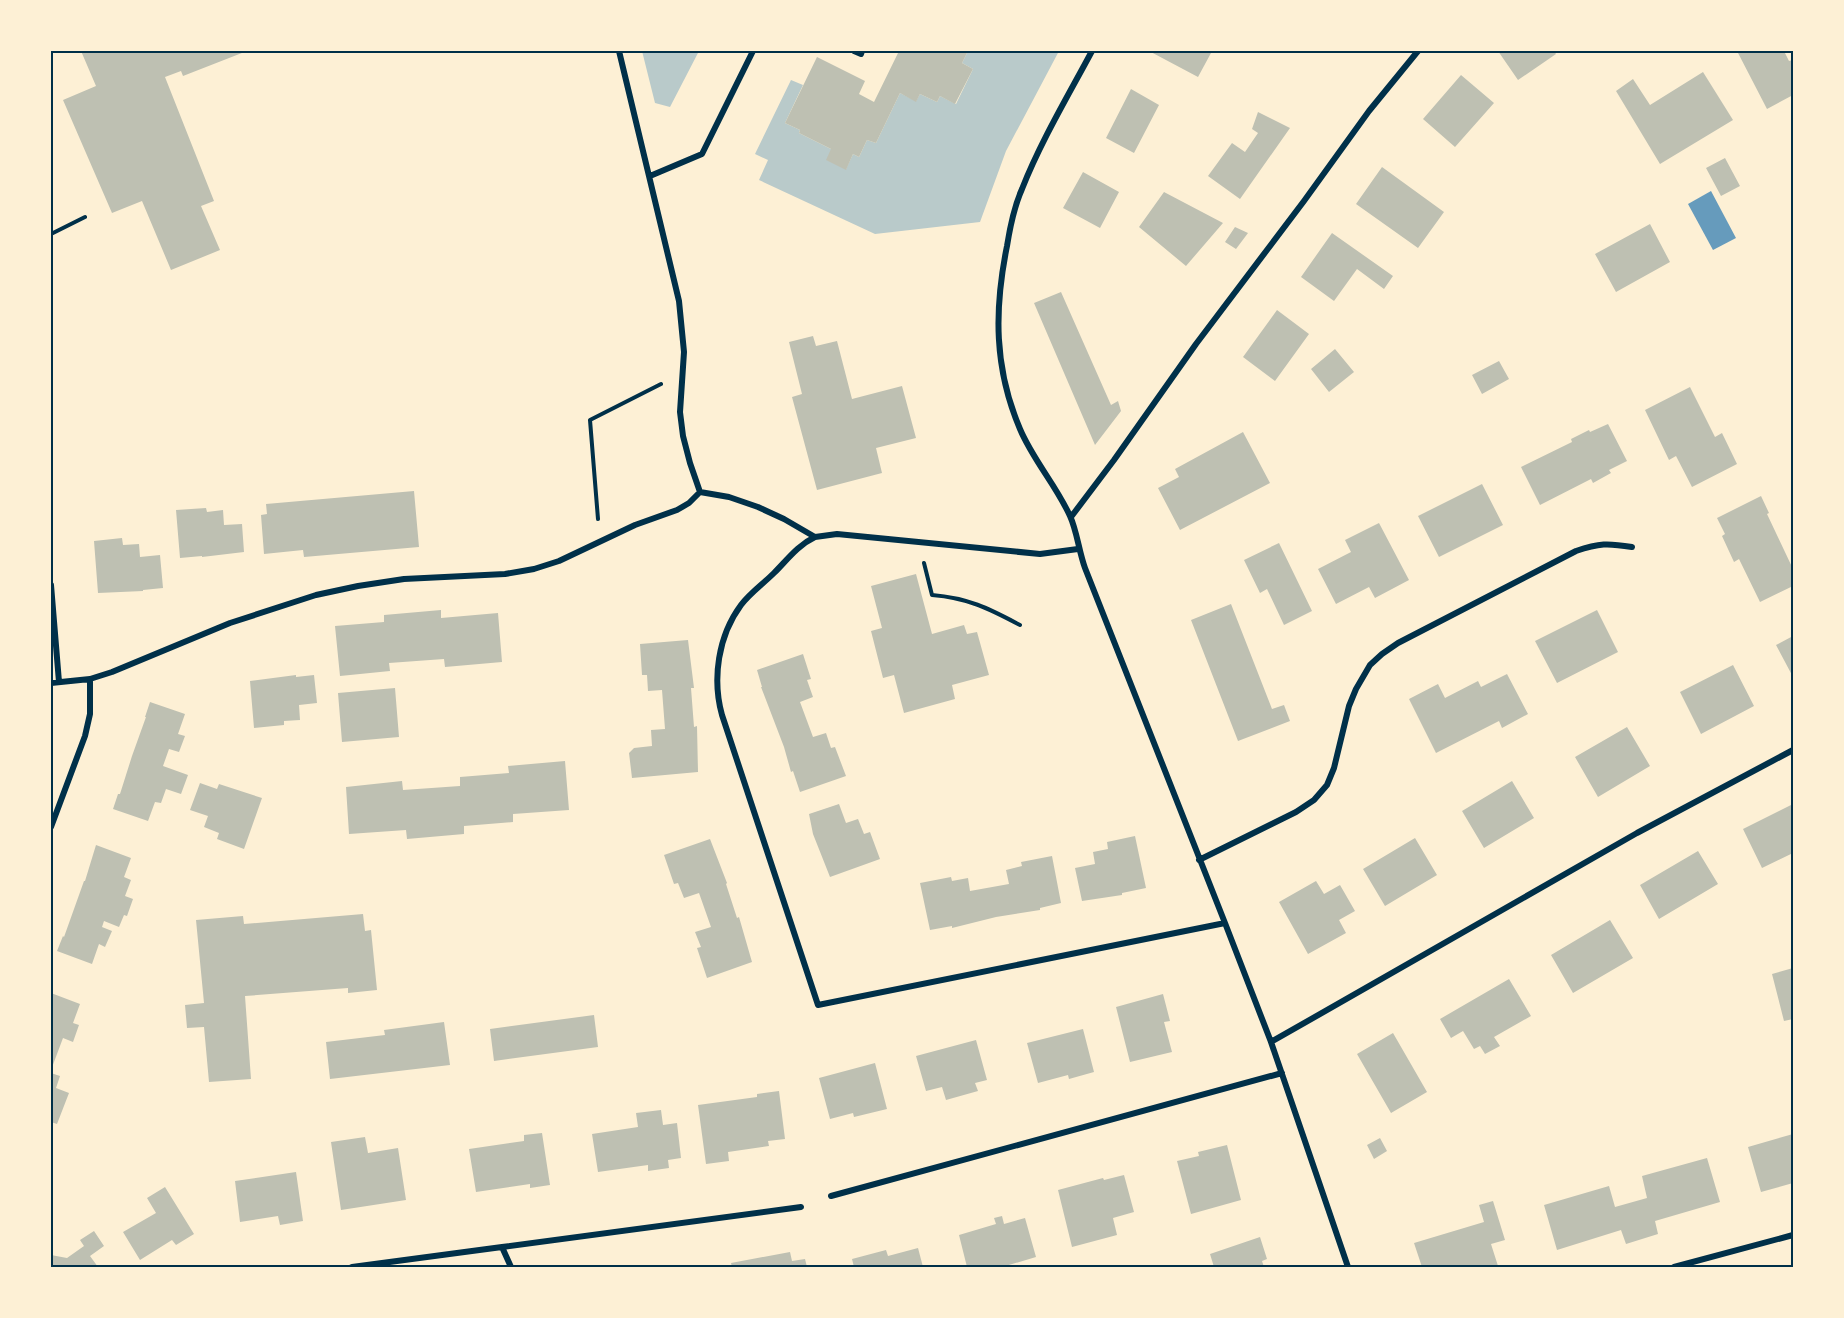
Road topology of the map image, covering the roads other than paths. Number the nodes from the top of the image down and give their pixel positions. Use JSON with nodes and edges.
{"nodes":[{"id":1,"x":619,"y":51,"type":"edge"},
{"id":2,"x":753,"y":51,"type":"edge"},
{"id":3,"x":854,"y":51,"type":"edge"},
{"id":4,"x":862,"y":51,"type":"edge"},
{"id":5,"x":1092,"y":51,"type":"edge"},
{"id":6,"x":1418,"y":51,"type":"edge"},
{"id":7,"x":650,"y":176,"type":"junction"},
{"id":8,"x":700,"y":492,"type":"junction"},
{"id":9,"x":1071,"y":517,"type":"junction"},
{"id":10,"x":815,"y":537,"type":"junction"},
{"id":11,"x":1632,"y":547,"type":"dead end"},
{"id":12,"x":1078,"y":549,"type":"junction"},
{"id":13,"x":51,"y":585,"type":"edge"},
{"id":14,"x":90,"y":679,"type":"junction"},
{"id":15,"x":59,"y":682,"type":"junction"},
{"id":16,"x":51,"y":683,"type":"edge"},
{"id":17,"x":1793,"y":750,"type":"edge"},
{"id":18,"x":51,"y":827,"type":"edge"},
{"id":19,"x":1199,"y":860,"type":"junction"},
{"id":20,"x":1225,"y":923,"type":"junction"},
{"id":21,"x":1270,"y":1042,"type":"junction"},
{"id":22,"x":1282,"y":1073,"type":"junction"},
{"id":23,"x":831,"y":1196,"type":"dead end"},
{"id":24,"x":801,"y":1207,"type":"dead end"},
{"id":25,"x":1793,"y":1235,"type":"edge"},
{"id":26,"x":502,"y":1247,"type":"junction"},
{"id":27,"x":352,"y":1267,"type":"edge"},
{"id":28,"x":511,"y":1267,"type":"edge"},
{"id":29,"x":1348,"y":1267,"type":"edge"},
{"id":30,"x":1674,"y":1267,"type":"edge"}],
"edges":[{"from":1,"to":7,"type":"street"},
{"from":2,"to":7,"type":"street"},
{"from":3,"to":4,"type":"street"},
{"from":5,"to":9,"type":"street"},
{"from":6,"to":9,"type":"street"},
{"from":7,"to":8,"type":"street"},
{"from":8,"to":10,"type":"street"},
{"from":8,"to":14,"type":"street"},
{"from":9,"to":12,"type":"street"},
{"from":10,"to":12,"type":"street"},
{"from":10,"to":20,"type":"street"},
{"from":11,"to":19,"type":"street"},
{"from":12,"to":19,"type":"street"},
{"from":13,"to":15,"type":"street"},
{"from":14,"to":15,"type":"street"},
{"from":14,"to":18,"type":"street"},
{"from":15,"to":16,"type":"street"},
{"from":17,"to":21,"type":"street"},
{"from":19,"to":20,"type":"street"},
{"from":20,"to":21,"type":"street"},
{"from":21,"to":22,"type":"street"},
{"from":22,"to":23,"type":"street"},
{"from":22,"to":29,"type":"street"},
{"from":24,"to":26,"type":"street"},
{"from":25,"to":30,"type":"street"},
{"from":26,"to":27,"type":"street"},
{"from":26,"to":28,"type":"street"}]}
